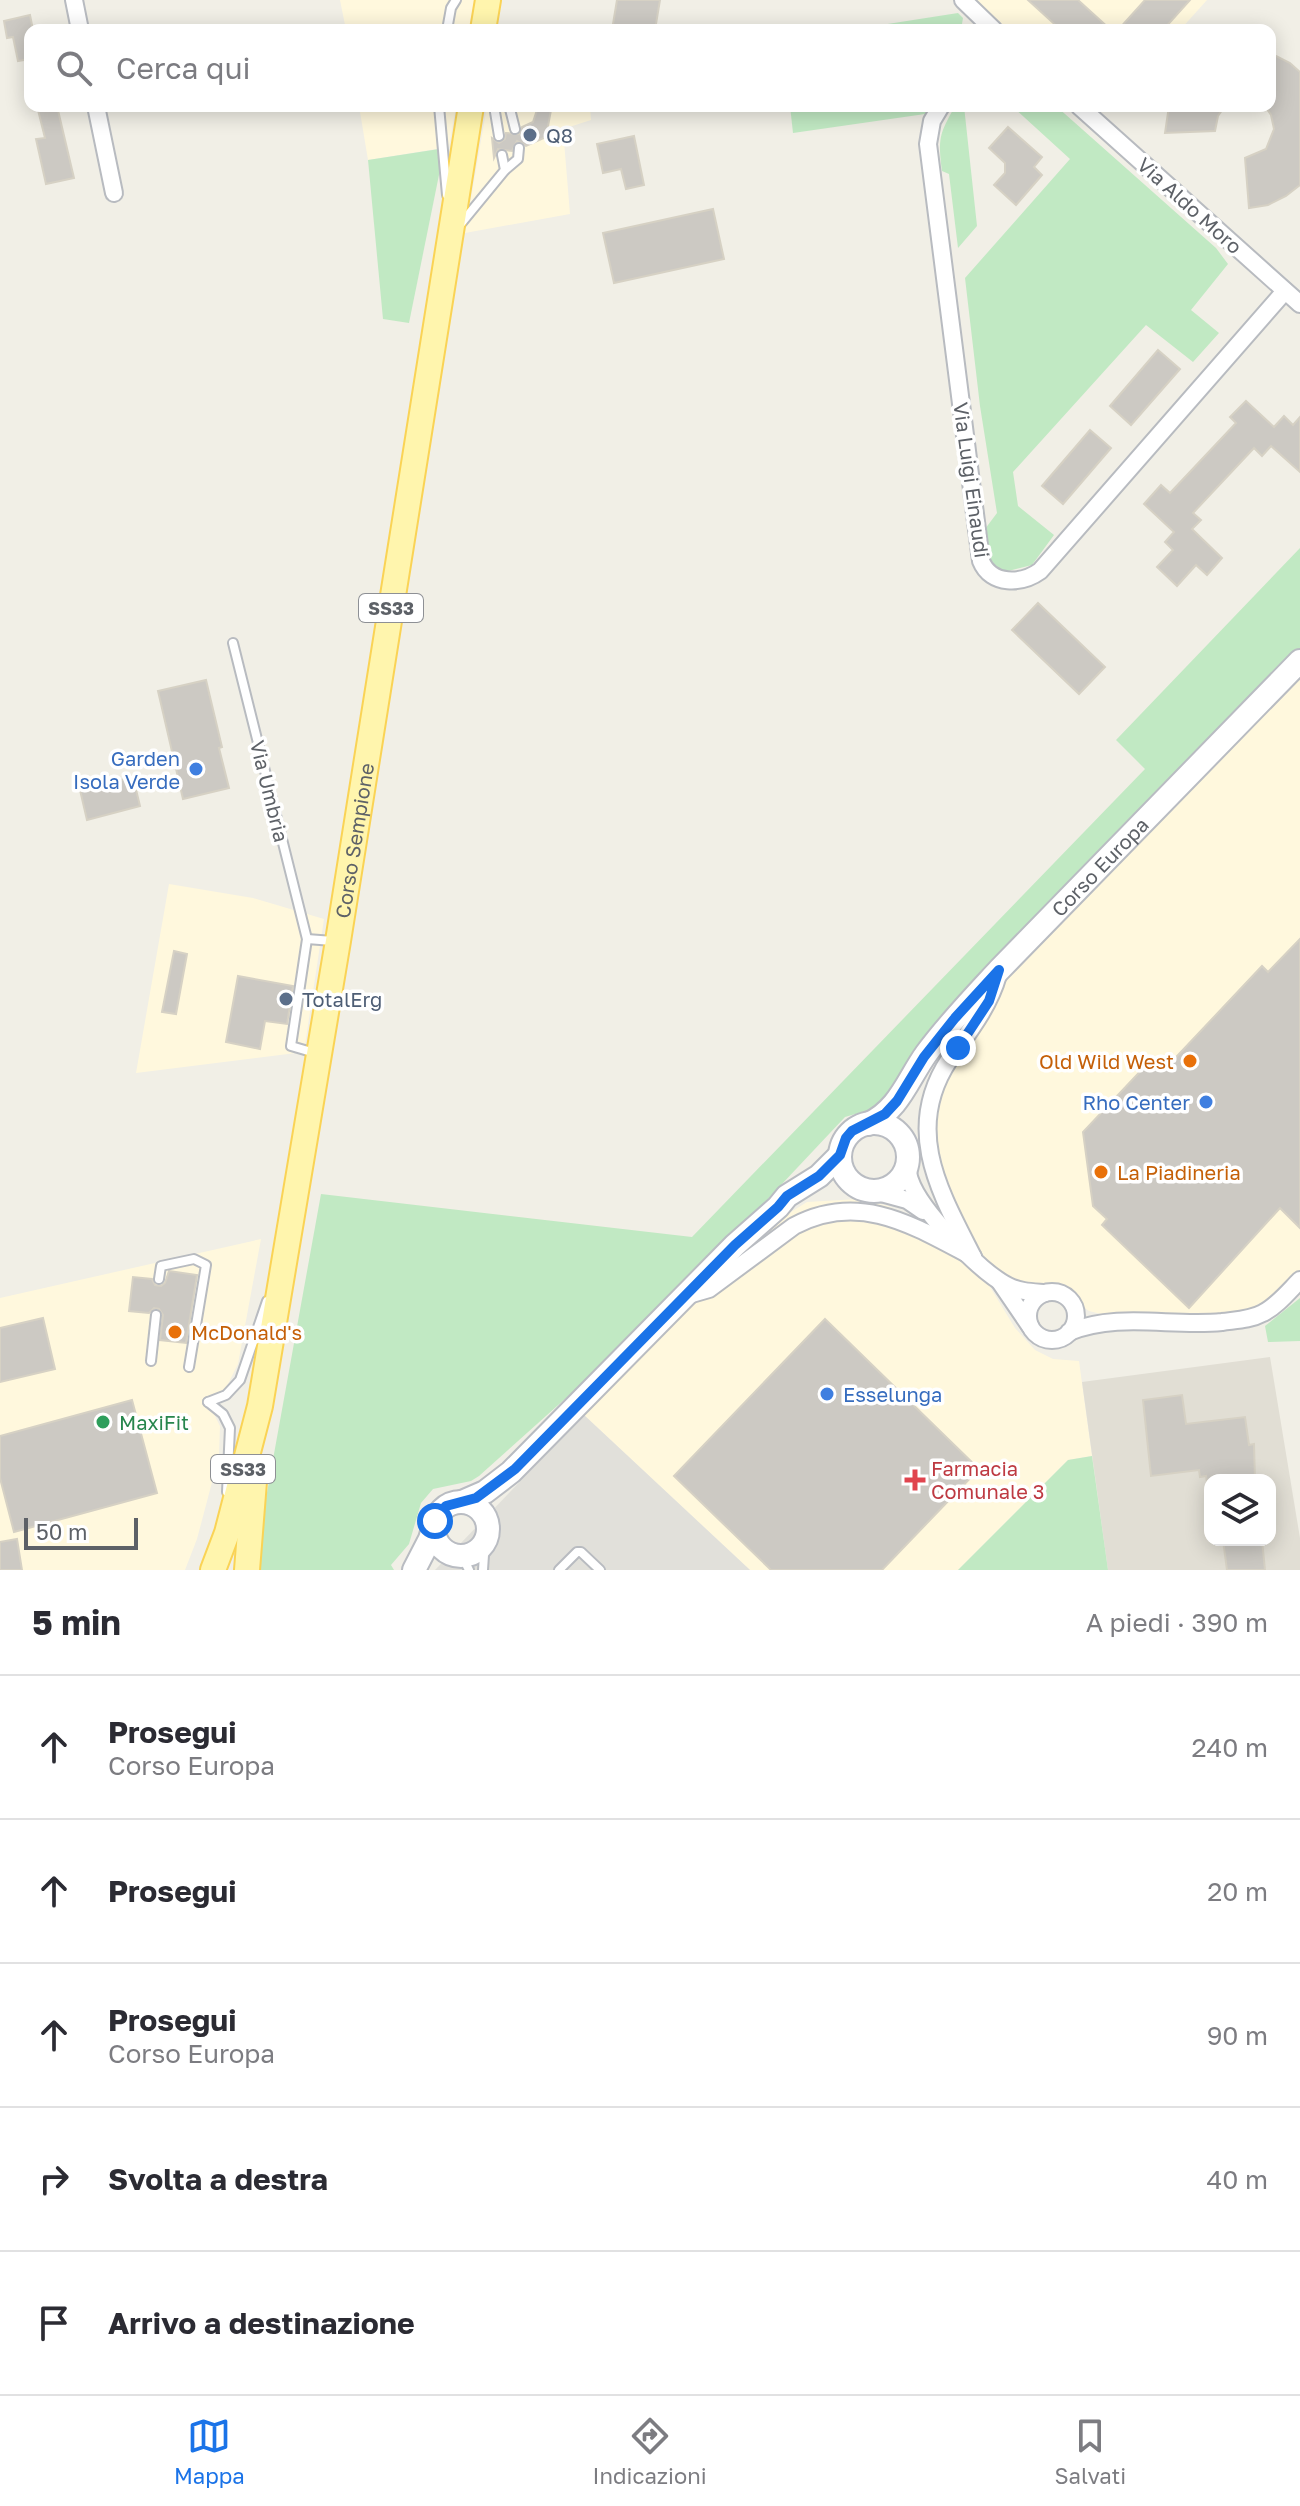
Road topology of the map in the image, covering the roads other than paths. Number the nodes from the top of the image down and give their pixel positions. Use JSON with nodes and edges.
{"nodes":[{"id":1,"x":74,"y":0,"type":"edge"},
{"id":2,"x":456,"y":0,"type":"edge"},
{"id":3,"x":488,"y":0,"type":"edge"},
{"id":4,"x":968,"y":6,"type":"edge"},
{"id":5,"x":79,"y":24,"type":"edge"},
{"id":6,"x":448,"y":24,"type":"edge"},
{"id":7,"x":484,"y":24,"type":"edge"},
{"id":8,"x":988,"y":24,"type":"edge"},
{"id":9,"x":97,"y":112,"type":"edge"},
{"id":10,"x":440,"y":112,"type":"edge"},
{"id":11,"x":470,"y":112,"type":"edge"},
{"id":12,"x":495,"y":112,"type":"edge"},
{"id":13,"x":511,"y":112,"type":"edge"},
{"id":14,"x":937,"y":112,"type":"edge"},
{"id":15,"x":1086,"y":112,"type":"edge"},
{"id":16,"x":515,"y":129,"type":"dead end"},
{"id":17,"x":499,"y":136,"type":"dead end"},
{"id":18,"x":519,"y":148,"type":"dead end"},
{"id":19,"x":502,"y":155,"type":"dead end"},
{"id":20,"x":505,"y":170,"type":"junction"},
{"id":21,"x":114,"y":193,"type":"dead end"},
{"id":22,"x":450,"y":236,"type":"junction"},
{"id":23,"x":1285,"y":291,"type":"junction"},
{"id":24,"x":1300,"y":304,"type":"edge"},
{"id":25,"x":233,"y":643,"type":"dead end"},
{"id":26,"x":1300,"y":661,"type":"edge"},
{"id":27,"x":307,"y":939,"type":"junction"},
{"id":28,"x":338,"y":941,"type":"junction"},
{"id":29,"x":999,"y":970,"type":"junction"},
{"id":30,"x":318,"y":1053,"type":"junction"},
{"id":31,"x":911,"y":1082,"type":"junction"},
{"id":32,"x":868,"y":1124,"type":"junction"},
{"id":33,"x":906,"y":1154,"type":"junction"},
{"id":34,"x":840,"y":1155,"type":"junction"},
{"id":35,"x":866,"y":1189,"type":"junction"},
{"id":36,"x":778,"y":1207,"type":"junction"},
{"id":37,"x":933,"y":1218,"type":"junction"},
{"id":38,"x":286,"y":1247,"type":"junction"},
{"id":39,"x":973,"y":1257,"type":"junction"},
{"id":40,"x":159,"y":1279,"type":"dead end"},
{"id":41,"x":1300,"y":1280,"type":"edge"},
{"id":42,"x":999,"y":1281,"type":"junction"},
{"id":43,"x":1045,"y":1293,"type":"junction"},
{"id":44,"x":682,"y":1297,"type":"junction"},
{"id":45,"x":1069,"y":1299,"type":"junction"},
{"id":46,"x":156,"y":1315,"type":"dead end"},
{"id":47,"x":1121,"y":1320,"type":"junction"},
{"id":48,"x":1033,"y":1330,"type":"junction"},
{"id":49,"x":1069,"y":1332,"type":"junction"},
{"id":50,"x":151,"y":1361,"type":"dead end"},
{"id":51,"x":189,"y":1367,"type":"dead end"},
{"id":52,"x":260,"y":1406,"type":"junction"},
{"id":53,"x":515,"y":1469,"type":"junction"},
{"id":54,"x":462,"y":1502,"type":"junction"},
{"id":55,"x":435,"y":1521,"type":"junction"},
{"id":56,"x":227,"y":1533,"type":"junction"},
{"id":57,"x":486,"y":1534,"type":"junction"},
{"id":58,"x":463,"y":1560,"type":"edge"},
{"id":59,"x":213,"y":1570,"type":"edge"},
{"id":60,"x":247,"y":1570,"type":"edge"},
{"id":61,"x":417,"y":1570,"type":"edge"},
{"id":62,"x":483,"y":1570,"type":"edge"},
{"id":63,"x":559,"y":1570,"type":"edge"},
{"id":64,"x":600,"y":1570,"type":"edge"}],
"edges":[{"from":1,"to":5,"type":"street"},
{"from":2,"to":6,"type":"lane"},
{"from":3,"to":7,"type":"main road"},
{"from":4,"to":8,"type":"street"},
{"from":9,"to":21,"type":"street"},
{"from":10,"to":22,"type":"lane"},
{"from":11,"to":22,"type":"main road","name":"Corso Sempione","number":"SS33"},
{"from":12,"to":17,"type":"lane"},
{"from":13,"to":16,"type":"lane"},
{"from":14,"to":23,"type":"street","name":"Via Luigi Einaudi"},
{"from":15,"to":23,"type":"street","name":"Via Aldo Moro"},
{"from":18,"to":20,"type":"lane"},
{"from":19,"to":20,"type":"lane"},
{"from":20,"to":22,"type":"lane"},
{"from":22,"to":28,"type":"main road","name":"Corso Sempione","number":"SS33"},
{"from":23,"to":24,"type":"street","name":"Via Aldo Moro"},
{"from":25,"to":27,"type":"lane","name":"Via Umbria"},
{"from":26,"to":29,"type":"main road","name":"Corso Europa"},
{"from":27,"to":28,"type":"lane"},
{"from":27,"to":30,"type":"lane"},
{"from":28,"to":30,"type":"main road","name":"Corso Sempione","number":"SS33"},
{"from":29,"to":31,"type":"main road","name":"Corso Europa"},
{"from":29,"to":39,"type":"street"},
{"from":30,"to":38,"type":"main road","name":"Corso Sempione","number":"SS33"},
{"from":31,"to":32,"type":"main road","name":"Corso Europa"},
{"from":31,"to":33,"type":"main road","name":"Corso Europa"},
{"from":32,"to":33,"type":"main road"},
{"from":32,"to":34,"type":"main road"},
{"from":33,"to":35,"type":"main road"},
{"from":33,"to":37,"type":"street"},
{"from":34,"to":35,"type":"main road"},
{"from":34,"to":36,"type":"main road"},
{"from":35,"to":36,"type":"main road"},
{"from":35,"to":37,"type":"street"},
{"from":36,"to":44,"type":"main road"},
{"from":37,"to":39,"type":"street"},
{"from":38,"to":52,"type":"main road","name":"Corso Sempione","number":"SS33"},
{"from":38,"to":56,"type":"lane"},
{"from":39,"to":42,"type":"street"},
{"from":39,"to":44,"type":"street"},
{"from":40,"to":51,"type":"lane"},
{"from":41,"to":47,"type":"street"},
{"from":42,"to":43,"type":"street"},
{"from":42,"to":48,"type":"street"},
{"from":43,"to":45,"type":"street"},
{"from":43,"to":48,"type":"street"},
{"from":44,"to":53,"type":"main road"},
{"from":45,"to":47,"type":"street"},
{"from":45,"to":49,"type":"street"},
{"from":46,"to":50,"type":"lane"},
{"from":47,"to":49,"type":"street"},
{"from":48,"to":49,"type":"street"},
{"from":52,"to":56,"type":"main road","name":"Corso Sempione","number":"SS33"},
{"from":52,"to":60,"type":"main road"},
{"from":53,"to":54,"type":"main road"},
{"from":53,"to":57,"type":"main road"},
{"from":54,"to":55,"type":"main road"},
{"from":54,"to":57,"type":"main road"},
{"from":55,"to":58,"type":"main road"},
{"from":55,"to":61,"type":"main road"},
{"from":56,"to":59,"type":"main road","name":"Corso Sempione","number":"SS33"},
{"from":57,"to":58,"type":"main road"},
{"from":57,"to":62,"type":"lane"},
{"from":58,"to":61,"type":"main road"},
{"from":63,"to":64,"type":"lane"}]}
